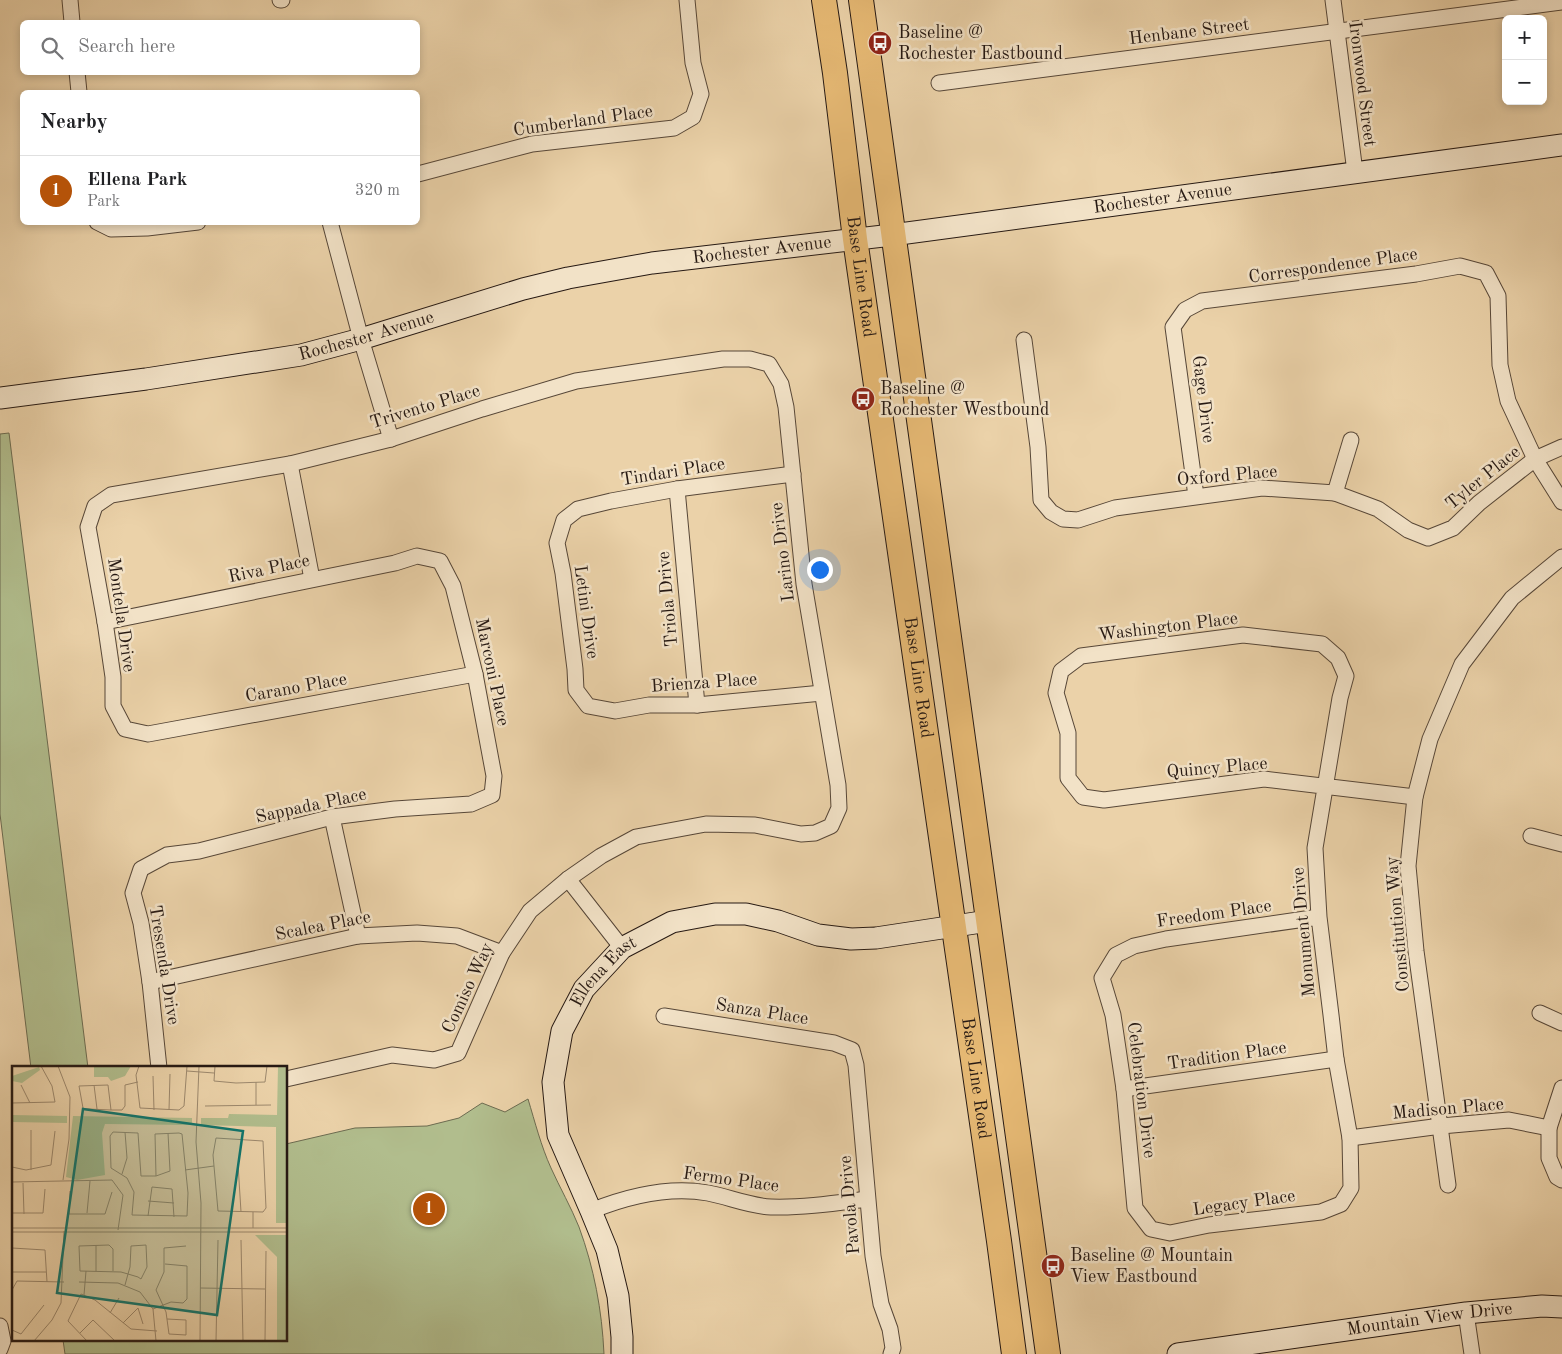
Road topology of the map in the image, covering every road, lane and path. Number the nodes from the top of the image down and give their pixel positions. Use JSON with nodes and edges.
{"nodes":[{"id":1,"x":70,"y":0,"type":"edge"},
{"id":2,"x":687,"y":0,"type":"edge"},
{"id":3,"x":824,"y":0,"type":"edge"},
{"id":4,"x":861,"y":0,"type":"edge"},
{"id":5,"x":1332,"y":0,"type":"edge"},
{"id":6,"x":1562,"y":2,"type":"edge"},
{"id":7,"x":72,"y":20,"type":"edge"},
{"id":8,"x":1336,"y":32,"type":"junction"},
{"id":9,"x":77,"y":75,"type":"edge"},
{"id":10,"x":939,"y":82,"type":"dead end"},
{"id":11,"x":79,"y":90,"type":"edge"},
{"id":12,"x":1562,"y":145,"type":"edge"},
{"id":13,"x":1355,"y":172,"type":"junction"},
{"id":14,"x":420,"y":173,"type":"edge"},
{"id":15,"x":103,"y":225,"type":"edge"},
{"id":16,"x":172,"y":225,"type":"edge"},
{"id":17,"x":331,"y":225,"type":"edge"},
{"id":18,"x":892,"y":235,"type":"junction"},
{"id":19,"x":855,"y":239,"type":"junction"},
{"id":20,"x":1185,"y":310,"type":"joint"},
{"id":21,"x":361,"y":339,"type":"junction"},
{"id":22,"x":1024,"y":340,"type":"dead end"},
{"id":23,"x":769,"y":364,"type":"joint"},
{"id":24,"x":0,"y":398,"type":"edge"},
{"id":25,"x":391,"y":439,"type":"junction"},
{"id":26,"x":1351,"y":440,"type":"dead end"},
{"id":27,"x":1562,"y":446,"type":"edge"},
{"id":28,"x":1535,"y":459,"type":"junction"},
{"id":29,"x":290,"y":464,"type":"junction"},
{"id":30,"x":792,"y":474,"type":"junction"},
{"id":31,"x":677,"y":489,"type":"junction"},
{"id":32,"x":1335,"y":493,"type":"junction"},
{"id":33,"x":1196,"y":496,"type":"junction"},
{"id":34,"x":1562,"y":502,"type":"edge"},
{"id":35,"x":94,"y":506,"type":"joint"},
{"id":36,"x":564,"y":520,"type":"joint"},
{"id":37,"x":1428,"y":538,"type":"joint"},
{"id":38,"x":1562,"y":557,"type":"edge"},
{"id":39,"x":440,"y":561,"type":"joint"},
{"id":40,"x":312,"y":580,"type":"junction"},
{"id":41,"x":105,"y":622,"type":"junction"},
{"id":42,"x":1338,"y":658,"type":"joint"},
{"id":43,"x":475,"y":674,"type":"junction"},
{"id":44,"x":822,"y":693,"type":"junction"},
{"id":45,"x":697,"y":705,"type":"junction"},
{"id":46,"x":588,"y":706,"type":"joint"},
{"id":47,"x":124,"y":729,"type":"joint"},
{"id":48,"x":1325,"y":787,"type":"junction"},
{"id":49,"x":492,"y":795,"type":"joint"},
{"id":50,"x":1083,"y":797,"type":"joint"},
{"id":51,"x":1415,"y":797,"type":"junction"},
{"id":52,"x":332,"y":817,"type":"junction"},
{"id":53,"x":830,"y":826,"type":"joint"},
{"id":54,"x":1531,"y":836,"type":"dead end"},
{"id":55,"x":1562,"y":844,"type":"edge"},
{"id":56,"x":141,"y":869,"type":"joint"},
{"id":57,"x":568,"y":879,"type":"junction"},
{"id":58,"x":1320,"y":917,"type":"junction"},
{"id":59,"x":988,"y":922,"type":"junction"},
{"id":60,"x":954,"y":926,"type":"junction"},
{"id":61,"x":358,"y":936,"type":"junction"},
{"id":62,"x":622,"y":948,"type":"junction"},
{"id":63,"x":502,"y":954,"type":"junction"},
{"id":64,"x":1116,"y":955,"type":"joint"},
{"id":65,"x":150,"y":982,"type":"junction"},
{"id":66,"x":1540,"y":1013,"type":"dead end"},
{"id":67,"x":664,"y":1016,"type":"dead end"},
{"id":68,"x":1562,"y":1022,"type":"edge"},
{"id":69,"x":852,"y":1050,"type":"joint"},
{"id":70,"x":1336,"y":1059,"type":"junction"},
{"id":71,"x":159,"y":1066,"type":"edge"},
{"id":72,"x":288,"y":1079,"type":"edge"},
{"id":73,"x":1562,"y":1088,"type":"edge"},
{"id":74,"x":1124,"y":1089,"type":"junction"},
{"id":75,"x":1441,"y":1126,"type":"junction"},
{"id":76,"x":1549,"y":1128,"type":"junction"},
{"id":77,"x":1350,"y":1138,"type":"junction"},
{"id":78,"x":1560,"y":1178,"type":"edge"},
{"id":79,"x":1448,"y":1185,"type":"dead end"},
{"id":80,"x":867,"y":1199,"type":"junction"},
{"id":81,"x":1341,"y":1204,"type":"joint"},
{"id":82,"x":592,"y":1210,"type":"junction"},
{"id":83,"x":1151,"y":1229,"type":"joint"},
{"id":84,"x":1562,"y":1306,"type":"edge"},
{"id":85,"x":1466,"y":1313,"type":"junction"},
{"id":86,"x":0,"y":1326,"type":"edge"},
{"id":87,"x":0,"y":1349,"type":"edge"},
{"id":88,"x":622,"y":1354,"type":"edge"},
{"id":89,"x":891,"y":1354,"type":"edge"},
{"id":90,"x":1014,"y":1354,"type":"edge"},
{"id":91,"x":1048,"y":1354,"type":"edge"},
{"id":92,"x":1178,"y":1354,"type":"edge"},
{"id":93,"x":1472,"y":1354,"type":"edge"}],
"edges":[{"from":1,"to":7,"type":"street"},
{"from":2,"to":14,"type":"street","name":"Cumberland Place"},
{"from":3,"to":19,"type":"main road","name":"Base Line Road"},
{"from":4,"to":18,"type":"main road","name":"Base Line Road"},
{"from":5,"to":8,"type":"street","name":"Ironwood Street"},
{"from":6,"to":8,"type":"street","name":"Henbane Street"},
{"from":8,"to":10,"type":"street","name":"Henbane Street"},
{"from":8,"to":13,"type":"street","name":"Ironwood Street"},
{"from":9,"to":11,"type":"street"},
{"from":12,"to":13,"type":"main road","name":"Rochester Avenue"},
{"from":13,"to":18,"type":"main road","name":"Rochester Avenue"},
{"from":15,"to":16,"type":"street"},
{"from":17,"to":21,"type":"street"},
{"from":18,"to":19,"type":"main road","name":"Rochester Avenue"},
{"from":18,"to":59,"type":"main road","name":"Base Line Road"},
{"from":19,"to":21,"type":"main road","name":"Rochester Avenue"},
{"from":19,"to":60,"type":"main road","name":"Base Line Road"},
{"from":20,"to":28,"type":"street","name":"Correspondence Place"},
{"from":20,"to":33,"type":"street","name":"Gage Drive"},
{"from":21,"to":24,"type":"main road","name":"Rochester Avenue"},
{"from":21,"to":25,"type":"street"},
{"from":22,"to":33,"type":"street","name":"Oxford Place"},
{"from":23,"to":25,"type":"street","name":"Trivento Place"},
{"from":23,"to":30,"type":"street","name":"Larino Drive"},
{"from":25,"to":29,"type":"street","name":"Trivento Place"},
{"from":26,"to":32,"type":"street"},
{"from":27,"to":28,"type":"street","name":"Tyler Place"},
{"from":28,"to":34,"type":"street"},
{"from":28,"to":37,"type":"street","name":"Tyler Place"},
{"from":29,"to":35,"type":"street","name":"Trivento Place"},
{"from":29,"to":40,"type":"street"},
{"from":30,"to":31,"type":"street","name":"Tindari Place"},
{"from":30,"to":44,"type":"street","name":"Larino Drive"},
{"from":31,"to":36,"type":"street","name":"Tindari Place"},
{"from":31,"to":45,"type":"street","name":"Triola Drive"},
{"from":32,"to":33,"type":"street","name":"Oxford Place"},
{"from":32,"to":37,"type":"street","name":"Oxford Place"},
{"from":35,"to":41,"type":"street","name":"Montella Drive"},
{"from":36,"to":46,"type":"street","name":"Letini Drive"},
{"from":38,"to":51,"type":"street","name":"Constitution Way"},
{"from":39,"to":40,"type":"street","name":"Riva Place"},
{"from":39,"to":43,"type":"street","name":"Marconi Place"},
{"from":40,"to":41,"type":"street","name":"Riva Place"},
{"from":41,"to":47,"type":"street","name":"Montella Drive"},
{"from":42,"to":48,"type":"street","name":"Monument Drive"},
{"from":42,"to":50,"type":"street","name":"Washington Place"},
{"from":43,"to":47,"type":"street","name":"Carano Place"},
{"from":43,"to":49,"type":"street","name":"Marconi Place"},
{"from":44,"to":45,"type":"street","name":"Brienza Place"},
{"from":44,"to":53,"type":"street","name":"Larino Drive"},
{"from":45,"to":46,"type":"street","name":"Brienza Place"},
{"from":48,"to":50,"type":"street","name":"Quincy Place"},
{"from":48,"to":51,"type":"street","name":"Quincy Place"},
{"from":48,"to":58,"type":"street","name":"Monument Drive"},
{"from":49,"to":52,"type":"street","name":"Sappada Place"},
{"from":51,"to":75,"type":"street","name":"Constitution Way"},
{"from":52,"to":56,"type":"street","name":"Sappada Place"},
{"from":52,"to":61,"type":"street"},
{"from":53,"to":57,"type":"street","name":"Comiso Way"},
{"from":54,"to":55,"type":"street"},
{"from":56,"to":65,"type":"street","name":"Tresenda Drive"},
{"from":57,"to":62,"type":"street"},
{"from":57,"to":63,"type":"street","name":"Comiso Way"},
{"from":58,"to":64,"type":"street","name":"Freedom Place"},
{"from":58,"to":70,"type":"street","name":"Monument Drive"},
{"from":59,"to":60,"type":"main road","name":"Ellena East"},
{"from":59,"to":91,"type":"main road","name":"Base Line Road"},
{"from":60,"to":62,"type":"main road","name":"Ellena East"},
{"from":60,"to":90,"type":"main road","name":"Base Line Road"},
{"from":61,"to":63,"type":"street","name":"Scalea Place"},
{"from":61,"to":65,"type":"street","name":"Scalea Place"},
{"from":62,"to":82,"type":"main road","name":"Ellena East"},
{"from":63,"to":72,"type":"street","name":"Comiso Way"},
{"from":64,"to":74,"type":"street","name":"Celebration Drive"},
{"from":65,"to":71,"type":"street","name":"Tresenda Drive"},
{"from":66,"to":68,"type":"street"},
{"from":67,"to":69,"type":"street","name":"Sanza Place"},
{"from":69,"to":80,"type":"street","name":"Pavola Drive"},
{"from":70,"to":74,"type":"street","name":"Tradition Place"},
{"from":70,"to":77,"type":"street","name":"Monument Drive"},
{"from":73,"to":76,"type":"street"},
{"from":74,"to":83,"type":"street","name":"Celebration Drive"},
{"from":75,"to":76,"type":"street","name":"Madison Place"},
{"from":75,"to":77,"type":"street","name":"Madison Place"},
{"from":75,"to":79,"type":"street","name":"Constitution Way"},
{"from":76,"to":78,"type":"street"},
{"from":77,"to":81,"type":"street","name":"Monument Drive"},
{"from":80,"to":82,"type":"street","name":"Fermo Place"},
{"from":80,"to":89,"type":"street","name":"Pavola Drive"},
{"from":81,"to":83,"type":"street","name":"Legacy Place"},
{"from":82,"to":88,"type":"main road","name":"Ellena East"},
{"from":84,"to":85,"type":"main road","name":"Mountain View Drive"},
{"from":85,"to":92,"type":"main road","name":"Mountain View Drive"},
{"from":85,"to":93,"type":"street"},
{"from":86,"to":87,"type":"street"}]}
